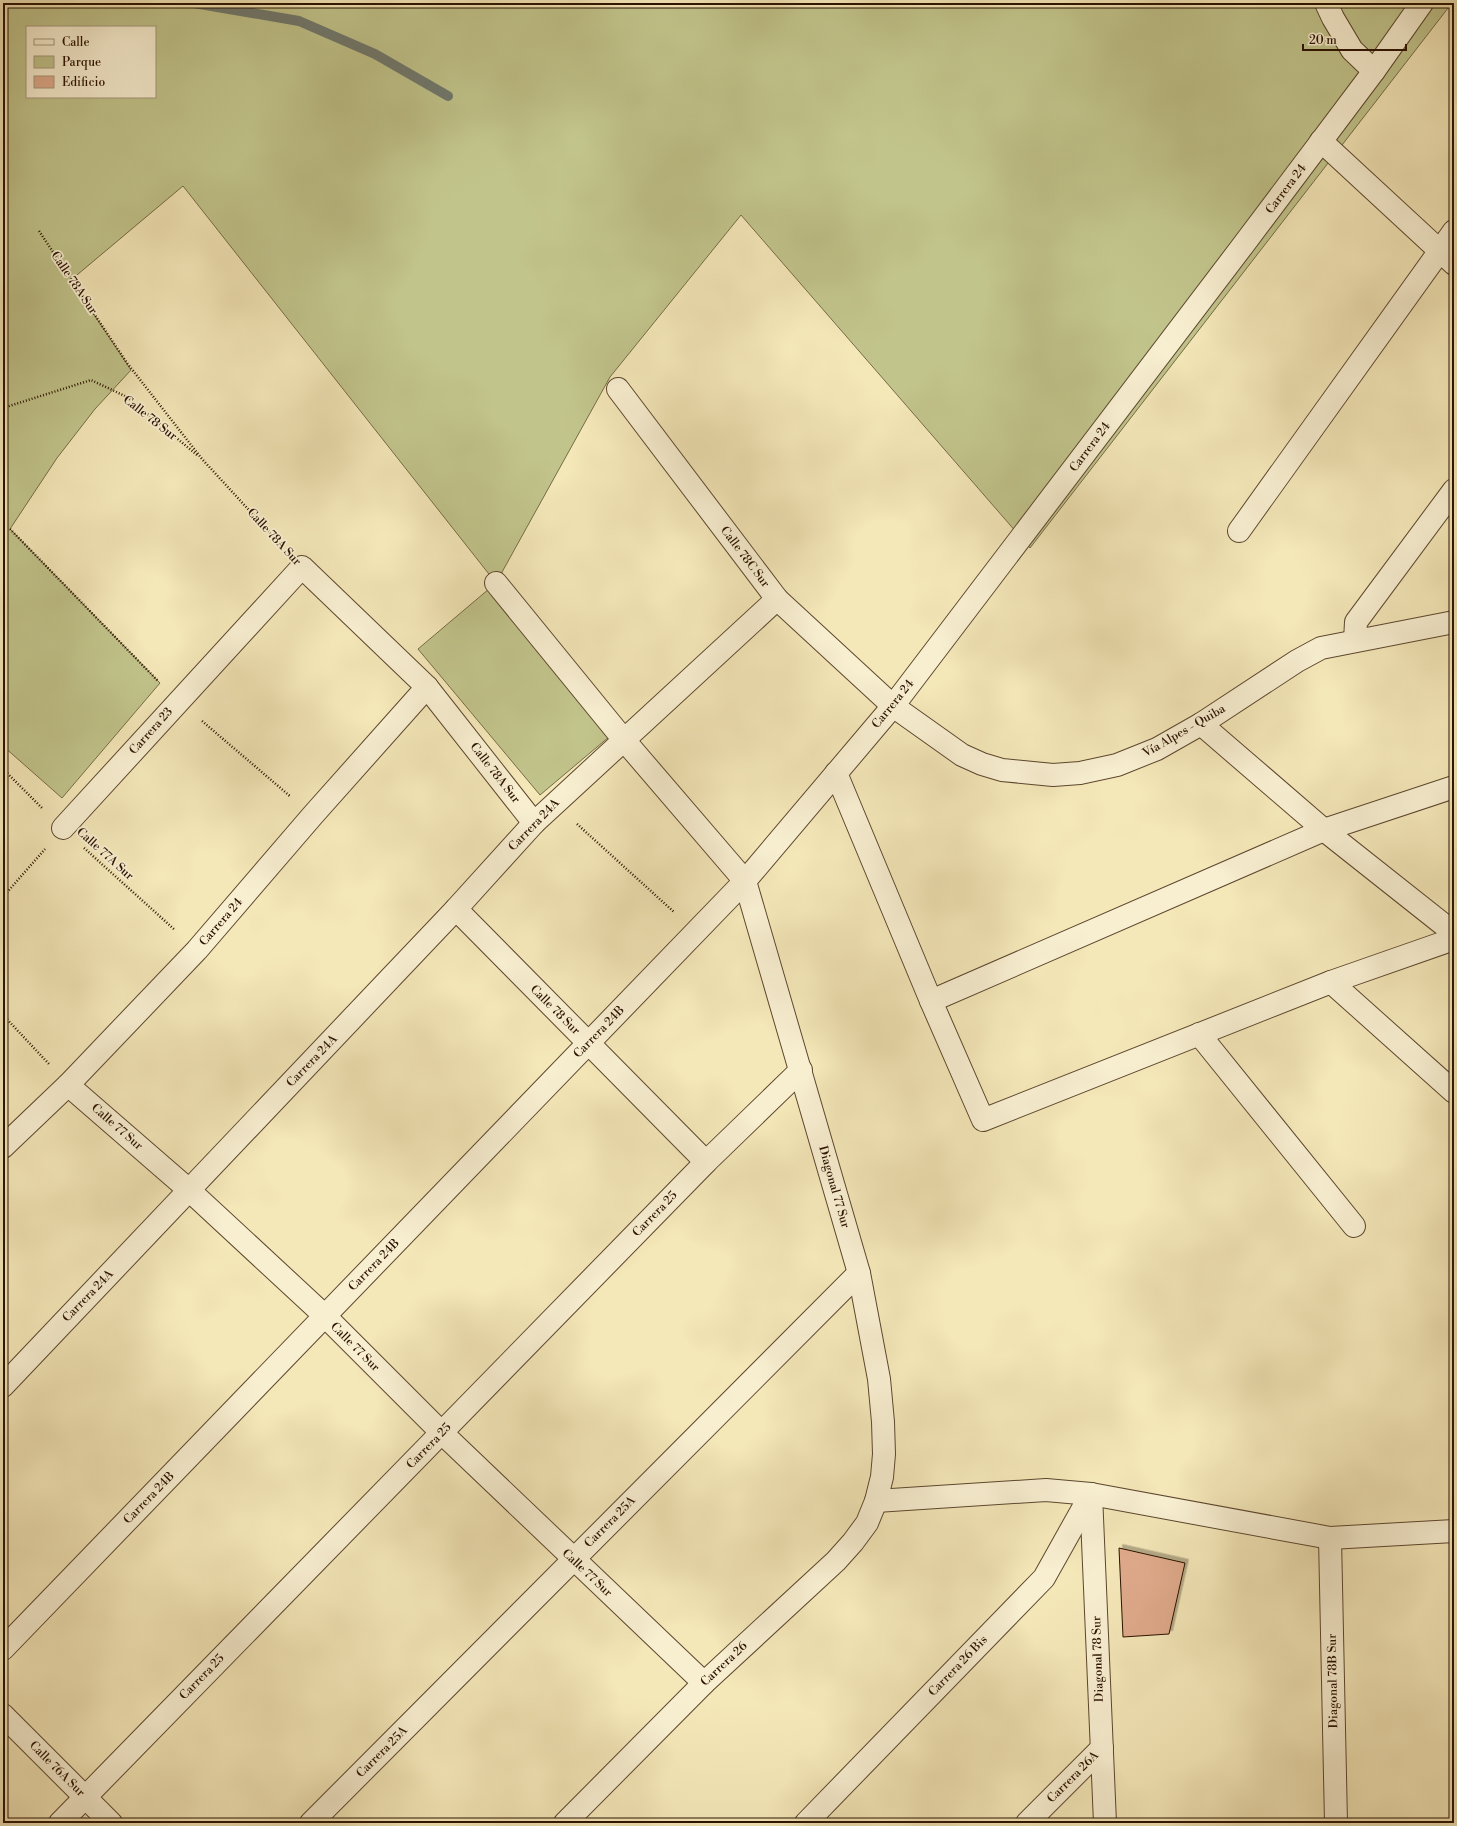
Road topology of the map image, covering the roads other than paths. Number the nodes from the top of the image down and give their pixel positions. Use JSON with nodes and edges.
{"nodes":[{"id":1,"x":1326,"y":3,"type":"edge"},
{"id":2,"x":1422,"y":3,"type":"edge"},
{"id":3,"x":1374,"y":71,"type":"junction"},
{"id":4,"x":1321,"y":141,"type":"junction"},
{"id":5,"x":1454,"y":231,"type":"edge"},
{"id":6,"x":1447,"y":257,"type":"edge"},
{"id":7,"x":618,"y":389,"type":"dead end"},
{"id":8,"x":1454,"y":490,"type":"edge"},
{"id":9,"x":1239,"y":531,"type":"dead end"},
{"id":10,"x":302,"y":567,"type":"joint"},
{"id":11,"x":496,"y":583,"type":"dead end"},
{"id":12,"x":777,"y":599,"type":"junction"},
{"id":13,"x":1454,"y":622,"type":"edge"},
{"id":14,"x":1355,"y":641,"type":"junction"},
{"id":15,"x":427,"y":687,"type":"junction"},
{"id":16,"x":893,"y":706,"type":"junction"},
{"id":17,"x":1201,"y":724,"type":"junction"},
{"id":18,"x":624,"y":740,"type":"junction"},
{"id":19,"x":836,"y":773,"type":"junction"},
{"id":20,"x":1454,"y":787,"type":"edge"},
{"id":21,"x":534,"y":822,"type":"junction"},
{"id":22,"x":62,"y":828,"type":"road end"},
{"id":23,"x":1324,"y":830,"type":"junction"},
{"id":24,"x":745,"y":880,"type":"junction"},
{"id":25,"x":456,"y":909,"type":"junction"},
{"id":26,"x":1454,"y":933,"type":"edge"},
{"id":27,"x":1454,"y":939,"type":"edge"},
{"id":28,"x":1331,"y":982,"type":"junction"},
{"id":29,"x":930,"y":1001,"type":"junction"},
{"id":30,"x":1199,"y":1034,"type":"junction"},
{"id":31,"x":588,"y":1044,"type":"junction"},
{"id":32,"x":800,"y":1070,"type":"junction"},
{"id":33,"x":68,"y":1085,"type":"junction"},
{"id":34,"x":1454,"y":1092,"type":"edge"},
{"id":35,"x":3,"y":1147,"type":"edge"},
{"id":36,"x":706,"y":1162,"type":"junction"},
{"id":37,"x":189,"y":1190,"type":"junction"},
{"id":38,"x":1354,"y":1226,"type":"dead end"},
{"id":39,"x":859,"y":1273,"type":"junction"},
{"id":40,"x":325,"y":1316,"type":"junction"},
{"id":41,"x":3,"y":1386,"type":"edge"},
{"id":42,"x":442,"y":1433,"type":"junction"},
{"id":43,"x":1091,"y":1494,"type":"junction"},
{"id":44,"x":876,"y":1501,"type":"junction"},
{"id":45,"x":1454,"y":1531,"type":"edge"},
{"id":46,"x":1330,"y":1538,"type":"junction"},
{"id":47,"x":573,"y":1560,"type":"junction"},
{"id":48,"x":3,"y":1649,"type":"edge"},
{"id":49,"x":704,"y":1683,"type":"junction"},
{"id":50,"x":3,"y":1715,"type":"edge"},
{"id":51,"x":1102,"y":1748,"type":"junction"},
{"id":52,"x":85,"y":1797,"type":"junction"},
{"id":53,"x":60,"y":1823,"type":"edge"},
{"id":54,"x":111,"y":1823,"type":"edge"},
{"id":55,"x":311,"y":1823,"type":"edge"},
{"id":56,"x":565,"y":1823,"type":"edge"},
{"id":57,"x":806,"y":1823,"type":"edge"},
{"id":58,"x":1027,"y":1823,"type":"edge"},
{"id":59,"x":1105,"y":1823,"type":"edge"},
{"id":60,"x":1336,"y":1823,"type":"edge"}],
"edges":[{"from":1,"to":3,"type":"street"},
{"from":2,"to":3,"type":"street","name":"Carrera 24"},
{"from":3,"to":4,"type":"street","name":"Carrera 24"},
{"from":4,"to":6,"type":"street"},
{"from":4,"to":16,"type":"street","name":"Carrera 24"},
{"from":5,"to":6,"type":"street"},
{"from":6,"to":9,"type":"street"},
{"from":7,"to":12,"type":"street","name":"Calle 78C Sur"},
{"from":8,"to":14,"type":"street"},
{"from":10,"to":15,"type":"street","name":"Calle 78A Sur"},
{"from":10,"to":22,"type":"street","name":"Carrera 23"},
{"from":11,"to":18,"type":"street"},
{"from":12,"to":16,"type":"street","name":"Calle 78C Sur"},
{"from":12,"to":18,"type":"street","name":"Carrera 24A"},
{"from":13,"to":14,"type":"street","name":"Vía Alpes - Quiba"},
{"from":14,"to":17,"type":"street","name":"Vía Alpes - Quiba"},
{"from":15,"to":21,"type":"street","name":"Calle 78A Sur"},
{"from":15,"to":33,"type":"street","name":"Carrera 24"},
{"from":16,"to":17,"type":"street","name":"Vía Alpes - Quiba"},
{"from":16,"to":19,"type":"street","name":"Carrera 24"},
{"from":17,"to":23,"type":"street"},
{"from":18,"to":21,"type":"street","name":"Carrera 24A"},
{"from":18,"to":24,"type":"street"},
{"from":19,"to":24,"type":"street","name":"Carrera 24"},
{"from":19,"to":29,"type":"street"},
{"from":20,"to":23,"type":"street"},
{"from":21,"to":25,"type":"street","name":"Carrera 24A"},
{"from":23,"to":26,"type":"street"},
{"from":23,"to":29,"type":"street"},
{"from":24,"to":31,"type":"street","name":"Carrera 24B"},
{"from":24,"to":32,"type":"street","name":"Diagonal 77 Sur"},
{"from":25,"to":31,"type":"street","name":"Calle 78 Sur"},
{"from":25,"to":37,"type":"street","name":"Carrera 24A"},
{"from":27,"to":28,"type":"street"},
{"from":28,"to":30,"type":"street"},
{"from":28,"to":34,"type":"street"},
{"from":29,"to":30,"type":"street"},
{"from":30,"to":38,"type":"street"},
{"from":31,"to":36,"type":"street","name":"Calle 78 Sur"},
{"from":31,"to":40,"type":"street","name":"Carrera 24B"},
{"from":32,"to":36,"type":"street","name":"Carrera 25"},
{"from":32,"to":39,"type":"street","name":"Diagonal 77 Sur"},
{"from":33,"to":35,"type":"street","name":"Carrera 24"},
{"from":33,"to":37,"type":"street","name":"Calle 77 Sur"},
{"from":36,"to":42,"type":"street","name":"Carrera 25"},
{"from":37,"to":40,"type":"street","name":"Calle 77 Sur"},
{"from":37,"to":41,"type":"street","name":"Carrera 24A"},
{"from":39,"to":44,"type":"street","name":"Diagonal 77 Sur"},
{"from":39,"to":47,"type":"street","name":"Carrera 25A"},
{"from":40,"to":42,"type":"street","name":"Calle 77 Sur"},
{"from":40,"to":48,"type":"street","name":"Carrera 24B"},
{"from":42,"to":47,"type":"street","name":"Calle 77 Sur"},
{"from":42,"to":52,"type":"street","name":"Carrera 25"},
{"from":43,"to":44,"type":"street"},
{"from":43,"to":46,"type":"street"},
{"from":43,"to":51,"type":"street","name":"Diagonal 78 Sur"},
{"from":43,"to":57,"type":"street","name":"Carrera 26 Bis"},
{"from":44,"to":49,"type":"street","name":"Carrera 26"},
{"from":45,"to":46,"type":"street"},
{"from":46,"to":60,"type":"street","name":"Diagonal 78B Sur"},
{"from":47,"to":49,"type":"street","name":"Calle 77 Sur"},
{"from":47,"to":55,"type":"street","name":"Carrera 25A"},
{"from":49,"to":56,"type":"street","name":"Carrera 26"},
{"from":50,"to":52,"type":"street","name":"Calle 76A Sur"},
{"from":51,"to":58,"type":"street","name":"Carrera 26A"},
{"from":51,"to":59,"type":"street","name":"Diagonal 78 Sur"},
{"from":52,"to":53,"type":"street","name":"Carrera 25"},
{"from":52,"to":54,"type":"street","name":"Calle 76A Sur"}]}
